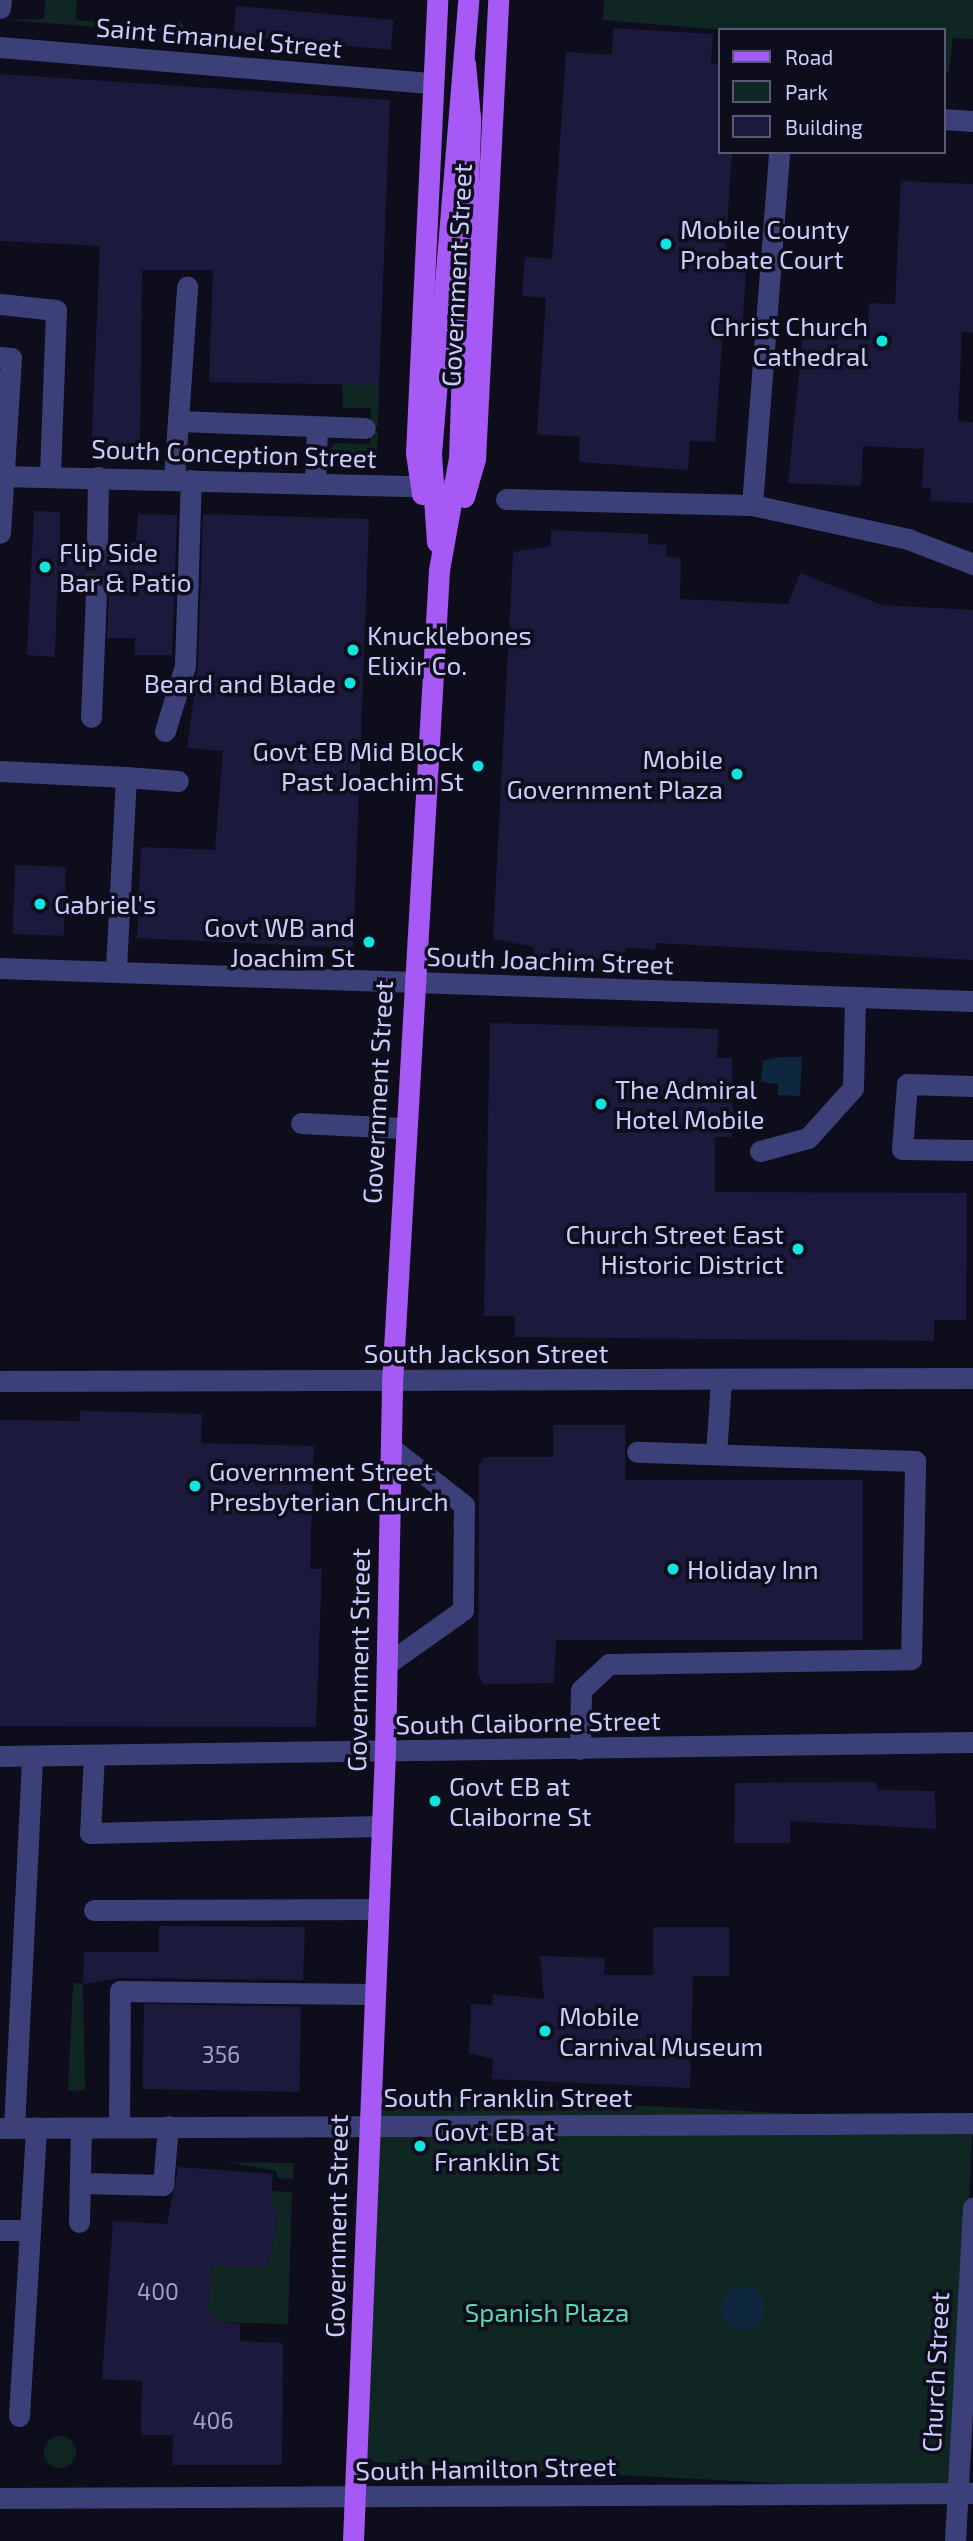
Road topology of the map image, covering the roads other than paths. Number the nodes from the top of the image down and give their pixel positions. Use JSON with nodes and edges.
{"nodes":[{"id":1,"x":1,"y":0,"type":"edge"},
{"id":2,"x":437,"y":0,"type":"edge"},
{"id":3,"x":468,"y":0,"type":"edge"},
{"id":4,"x":498,"y":0,"type":"edge"},
{"id":5,"x":0,"y":8,"type":"edge"},
{"id":6,"x":0,"y":47,"type":"edge"},
{"id":7,"x":465,"y":63,"type":"junction"},
{"id":8,"x":433,"y":83,"type":"junction"},
{"id":9,"x":945,"y":119,"type":"edge"},
{"id":10,"x":973,"y":121,"type":"edge"},
{"id":11,"x":779,"y":154,"type":"edge"},
{"id":12,"x":187,"y":286,"type":"dead end"},
{"id":13,"x":0,"y":304,"type":"edge"},
{"id":14,"x":0,"y":357,"type":"edge"},
{"id":15,"x":180,"y":421,"type":"junction"},
{"id":16,"x":317,"y":427,"type":"junction"},
{"id":17,"x":365,"y":428,"type":"dead end"},
{"id":18,"x":2,"y":476,"type":"edge"},
{"id":19,"x":50,"y":476,"type":"junction"},
{"id":20,"x":98,"y":477,"type":"junction"},
{"id":21,"x":183,"y":480,"type":"junction"},
{"id":22,"x":316,"y":482,"type":"junction"},
{"id":23,"x":426,"y":486,"type":"junction"},
{"id":24,"x":461,"y":488,"type":"junction"},
{"id":25,"x":506,"y":499,"type":"dead end"},
{"id":26,"x":752,"y":505,"type":"junction"},
{"id":27,"x":0,"y":533,"type":"edge"},
{"id":28,"x":97,"y":542,"type":"tunnel mouth"},
{"id":29,"x":440,"y":546,"type":"junction"},
{"id":30,"x":973,"y":564,"type":"edge"},
{"id":31,"x":96,"y":594,"type":"tunnel mouth"},
{"id":32,"x":91,"y":717,"type":"dead end"},
{"id":33,"x":165,"y":731,"type":"dead end"},
{"id":34,"x":0,"y":771,"type":"edge"},
{"id":35,"x":126,"y":777,"type":"junction"},
{"id":36,"x":178,"y":780,"type":"dead end"},
{"id":37,"x":0,"y":968,"type":"edge"},
{"id":38,"x":116,"y":971,"type":"junction"},
{"id":39,"x":410,"y":984,"type":"junction"},
{"id":40,"x":855,"y":997,"type":"junction"},
{"id":41,"x":973,"y":1001,"type":"edge"},
{"id":42,"x":973,"y":1086,"type":"edge"},
{"id":43,"x":301,"y":1123,"type":"dead end"},
{"id":44,"x":403,"y":1128,"type":"junction"},
{"id":45,"x":973,"y":1150,"type":"edge"},
{"id":46,"x":760,"y":1151,"type":"dead end"},
{"id":47,"x":973,"y":1378,"type":"edge"},
{"id":48,"x":720,"y":1380,"type":"junction"},
{"id":49,"x":0,"y":1381,"type":"edge"},
{"id":50,"x":392,"y":1383,"type":"junction"},
{"id":51,"x":391,"y":1448,"type":"junction"},
{"id":52,"x":636,"y":1452,"type":"dead end"},
{"id":53,"x":716,"y":1454,"type":"junction"},
{"id":54,"x":387,"y":1664,"type":"junction"},
{"id":55,"x":973,"y":1742,"type":"edge"},
{"id":56,"x":580,"y":1749,"type":"junction"},
{"id":57,"x":385,"y":1752,"type":"junction"},
{"id":58,"x":93,"y":1755,"type":"junction"},
{"id":59,"x":0,"y":1756,"type":"edge"},
{"id":60,"x":32,"y":1756,"type":"junction"},
{"id":61,"x":381,"y":1826,"type":"junction"},
{"id":62,"x":376,"y":1909,"type":"junction"},
{"id":63,"x":94,"y":1910,"type":"dead end"},
{"id":64,"x":372,"y":1994,"type":"junction"},
{"id":65,"x":366,"y":2123,"type":"junction"},
{"id":66,"x":973,"y":2123,"type":"edge"},
{"id":67,"x":168,"y":2126,"type":"junction"},
{"id":68,"x":119,"y":2127,"type":"junction"},
{"id":69,"x":7,"y":2128,"type":"edge"},
{"id":70,"x":36,"y":2128,"type":"junction"},
{"id":71,"x":80,"y":2128,"type":"junction"},
{"id":72,"x":81,"y":2183,"type":"junction"},
{"id":73,"x":973,"y":2207,"type":"edge"},
{"id":74,"x":79,"y":2222,"type":"dead end"},
{"id":75,"x":0,"y":2230,"type":"edge"},
{"id":76,"x":27,"y":2230,"type":"junction"},
{"id":77,"x":19,"y":2416,"type":"dead end"},
{"id":78,"x":965,"y":2493,"type":"edge"},
{"id":79,"x":0,"y":2498,"type":"edge"},
{"id":80,"x":355,"y":2498,"type":"junction"},
{"id":81,"x":353,"y":2541,"type":"edge"},
{"id":82,"x":955,"y":2541,"type":"edge"}],
"edges":[{"from":1,"to":5,"type":"street"},
{"from":2,"to":8,"type":"main road","name":"Government Street"},
{"from":3,"to":7,"type":"main road","name":"Government Street"},
{"from":4,"to":24,"type":"main road","name":"Government Street"},
{"from":6,"to":8,"type":"street","name":"Saint Emanuel Street"},
{"from":7,"to":23,"type":"main road","name":"Government Street"},
{"from":7,"to":24,"type":"main road","name":"Government Street"},
{"from":8,"to":23,"type":"main road","name":"Government Street"},
{"from":9,"to":10,"type":"street"},
{"from":11,"to":26,"type":"street"},
{"from":12,"to":15,"type":"street"},
{"from":13,"to":19,"type":"street"},
{"from":14,"to":18,"type":"street"},
{"from":15,"to":16,"type":"street"},
{"from":15,"to":21,"type":"street"},
{"from":16,"to":17,"type":"street"},
{"from":16,"to":22,"type":"street"},
{"from":18,"to":19,"type":"street","name":"South Conception Street"},
{"from":18,"to":27,"type":"street"},
{"from":19,"to":20,"type":"street","name":"South Conception Street"},
{"from":20,"to":21,"type":"street","name":"South Conception Street"},
{"from":20,"to":28,"type":"street"},
{"from":21,"to":22,"type":"street","name":"South Conception Street"},
{"from":21,"to":33,"type":"street"},
{"from":22,"to":23,"type":"street","name":"South Conception Street"},
{"from":23,"to":24,"type":"street","name":"South Conception Street"},
{"from":23,"to":29,"type":"main road","name":"Government Street"},
{"from":24,"to":29,"type":"main road","name":"Government Street"},
{"from":25,"to":26,"type":"street"},
{"from":26,"to":30,"type":"street"},
{"from":29,"to":39,"type":"main road","name":"Government Street"},
{"from":31,"to":32,"type":"street"},
{"from":34,"to":35,"type":"street"},
{"from":35,"to":36,"type":"street"},
{"from":35,"to":38,"type":"street"},
{"from":37,"to":38,"type":"street","name":"South Joachim Street"},
{"from":38,"to":39,"type":"street","name":"South Joachim Street"},
{"from":39,"to":40,"type":"street","name":"South Joachim Street"},
{"from":39,"to":44,"type":"main road","name":"Government Street"},
{"from":40,"to":41,"type":"street","name":"South Joachim Street"},
{"from":40,"to":46,"type":"street"},
{"from":42,"to":45,"type":"street"},
{"from":43,"to":44,"type":"street"},
{"from":44,"to":50,"type":"main road","name":"Government Street"},
{"from":47,"to":48,"type":"street","name":"South Jackson Street"},
{"from":48,"to":50,"type":"street","name":"South Jackson Street"},
{"from":48,"to":53,"type":"street"},
{"from":49,"to":50,"type":"street","name":"South Jackson Street"},
{"from":50,"to":51,"type":"main road","name":"Government Street"},
{"from":51,"to":54,"type":"main road","name":"Government Street"},
{"from":51,"to":54,"type":"street"},
{"from":52,"to":53,"type":"street"},
{"from":53,"to":56,"type":"street"},
{"from":54,"to":57,"type":"main road","name":"Government Street"},
{"from":55,"to":56,"type":"street","name":"South Claiborne Street"},
{"from":56,"to":57,"type":"street","name":"South Claiborne Street"},
{"from":57,"to":58,"type":"street","name":"South Claiborne Street"},
{"from":57,"to":61,"type":"main road","name":"Government Street"},
{"from":58,"to":60,"type":"street","name":"South Claiborne Street"},
{"from":58,"to":61,"type":"street"},
{"from":59,"to":60,"type":"street","name":"South Claiborne Street"},
{"from":60,"to":69,"type":"street"},
{"from":61,"to":62,"type":"main road","name":"Government Street"},
{"from":62,"to":63,"type":"street"},
{"from":62,"to":64,"type":"main road","name":"Government Street"},
{"from":64,"to":65,"type":"main road","name":"Government Street"},
{"from":64,"to":68,"type":"street"},
{"from":65,"to":66,"type":"street","name":"South Franklin Street"},
{"from":65,"to":67,"type":"street","name":"South Franklin Street"},
{"from":65,"to":80,"type":"main road","name":"Government Street"},
{"from":67,"to":68,"type":"street","name":"South Franklin Street"},
{"from":67,"to":72,"type":"street"},
{"from":68,"to":71,"type":"street","name":"South Franklin Street"},
{"from":69,"to":70,"type":"street","name":"South Franklin Street"},
{"from":70,"to":71,"type":"street","name":"South Franklin Street"},
{"from":70,"to":76,"type":"street"},
{"from":71,"to":72,"type":"street"},
{"from":72,"to":74,"type":"street"},
{"from":73,"to":78,"type":"street","name":"Church Street"},
{"from":75,"to":76,"type":"street"},
{"from":76,"to":77,"type":"street"},
{"from":78,"to":80,"type":"street","name":"South Hamilton Street"},
{"from":78,"to":82,"type":"street","name":"Church Street"},
{"from":79,"to":80,"type":"street","name":"South Hamilton Street"},
{"from":80,"to":81,"type":"main road","name":"Government Street"}]}
